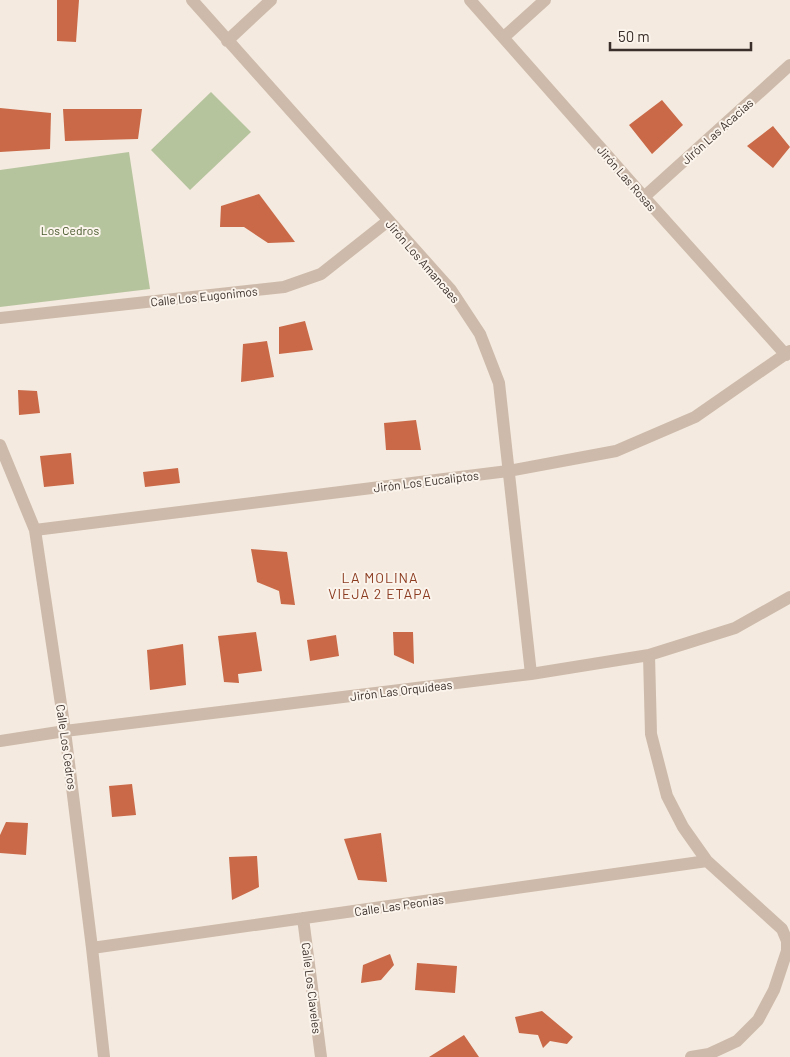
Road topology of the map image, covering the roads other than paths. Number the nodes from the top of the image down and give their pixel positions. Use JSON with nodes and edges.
{"nodes":[{"id":1,"x":192,"y":0,"type":"edge"},
{"id":2,"x":271,"y":0,"type":"edge"},
{"id":3,"x":470,"y":0,"type":"edge"},
{"id":4,"x":545,"y":0,"type":"edge"},
{"id":5,"x":504,"y":37,"type":"junction"},
{"id":6,"x":228,"y":41,"type":"junction"},
{"id":7,"x":790,"y":65,"type":"edge"},
{"id":8,"x":644,"y":197,"type":"junction"},
{"id":9,"x":388,"y":221,"type":"junction"},
{"id":10,"x":0,"y":318,"type":"edge"},
{"id":11,"x":788,"y":353,"type":"edge"},
{"id":12,"x":0,"y":445,"type":"edge"},
{"id":13,"x":508,"y":471,"type":"junction"},
{"id":14,"x":35,"y":530,"type":"junction"},
{"id":15,"x":790,"y":597,"type":"edge"},
{"id":16,"x":650,"y":655,"type":"junction"},
{"id":17,"x":531,"y":674,"type":"junction"},
{"id":18,"x":65,"y":731,"type":"junction"},
{"id":19,"x":0,"y":741,"type":"edge"},
{"id":20,"x":706,"y":862,"type":"junction"},
{"id":21,"x":303,"y":918,"type":"junction"},
{"id":22,"x":92,"y":948,"type":"junction"},
{"id":23,"x":104,"y":1057,"type":"edge"},
{"id":24,"x":321,"y":1057,"type":"edge"},
{"id":25,"x":690,"y":1057,"type":"edge"}],
"edges":[{"from":1,"to":6,"type":"street","name":"Jirón Los Amancaes"},
{"from":2,"to":6,"type":"street"},
{"from":3,"to":5,"type":"street","name":"Jirón Las Rosas"},
{"from":4,"to":5,"type":"street"},
{"from":5,"to":8,"type":"street","name":"Jirón Las Rosas"},
{"from":6,"to":9,"type":"street","name":"Jirón Los Amancaes"},
{"from":7,"to":8,"type":"street","name":"Jirón Las Acacias"},
{"from":8,"to":11,"type":"street","name":"Jirón Las Rosas"},
{"from":9,"to":10,"type":"street","name":"Calle Los Eugonimos"},
{"from":9,"to":13,"type":"street","name":"Jirón Los Amancaes"},
{"from":11,"to":13,"type":"street","name":"Jirón Los Eucaliptos"},
{"from":12,"to":14,"type":"street","name":"Calle Los Cedros"},
{"from":13,"to":14,"type":"street","name":"Jirón Los Eucaliptos"},
{"from":13,"to":17,"type":"street","name":"Jirón Los Amancaes"},
{"from":14,"to":18,"type":"street","name":"Calle Los Cedros"},
{"from":15,"to":16,"type":"street","name":"Jirón Las Orquídeas"},
{"from":16,"to":17,"type":"street","name":"Jirón Las Orquídeas"},
{"from":16,"to":20,"type":"street"},
{"from":17,"to":18,"type":"street","name":"Jirón Las Orquídeas"},
{"from":18,"to":19,"type":"street","name":"Jirón Las Orquídeas"},
{"from":18,"to":22,"type":"street","name":"Calle Los Cedros"},
{"from":20,"to":21,"type":"street","name":"Calle Las Peonias"},
{"from":20,"to":25,"type":"street"},
{"from":21,"to":22,"type":"street","name":"Calle Las Peonias"},
{"from":21,"to":24,"type":"street","name":"Calle Los Claveles"},
{"from":22,"to":23,"type":"street","name":"Calle Los Cedros"}]}
